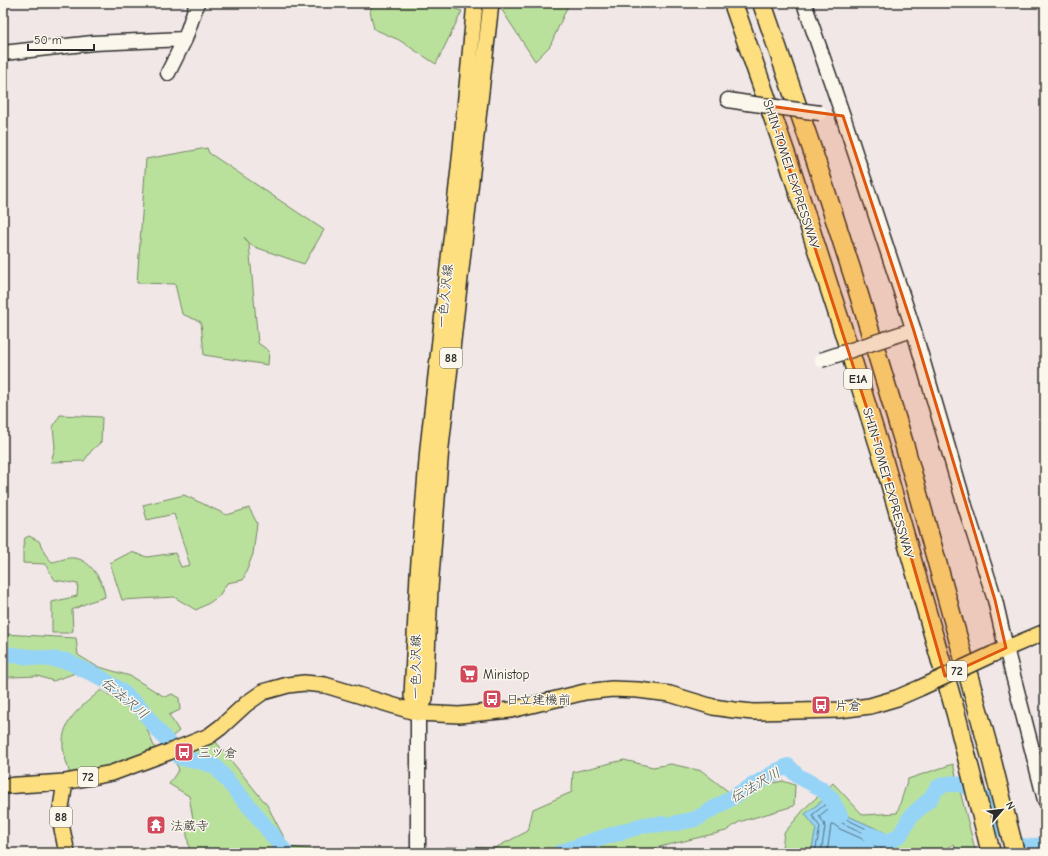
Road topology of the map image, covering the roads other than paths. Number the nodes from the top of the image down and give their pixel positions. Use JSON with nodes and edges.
{"nodes":[{"id":1,"x":197,"y":3,"type":"edge"},
{"id":2,"x":475,"y":3,"type":"edge"},
{"id":3,"x":491,"y":3,"type":"edge"},
{"id":4,"x":734,"y":3,"type":"edge"},
{"id":5,"x":762,"y":3,"type":"edge"},
{"id":6,"x":804,"y":3,"type":"edge"},
{"id":7,"x":185,"y":39,"type":"junction"},
{"id":8,"x":3,"y":53,"type":"edge"},
{"id":9,"x":168,"y":73,"type":"dead end"},
{"id":10,"x":728,"y":100,"type":"dead end"},
{"id":11,"x":843,"y":116,"type":"junction"},
{"id":12,"x":910,"y":330,"type":"junction"},
{"id":13,"x":818,"y":362,"type":"dead end"},
{"id":14,"x":1045,"y":632,"type":"edge"},
{"id":15,"x":1000,"y":651,"type":"junction"},
{"id":16,"x":418,"y":713,"type":"junction"},
{"id":17,"x":65,"y":782,"type":"junction"},
{"id":18,"x":3,"y":786,"type":"edge"},
{"id":19,"x":1045,"y":800,"type":"edge"},
{"id":20,"x":67,"y":853,"type":"edge"},
{"id":21,"x":418,"y":853,"type":"edge"},
{"id":22,"x":991,"y":853,"type":"edge"},
{"id":23,"x":1015,"y":853,"type":"edge"}],
"edges":[{"from":1,"to":7,"type":"street"},
{"from":2,"to":16,"type":"main road","name":"一色久沢線","number":"88"},
{"from":3,"to":16,"type":"main road","name":"一色久沢線","number":"88"},
{"from":4,"to":22,"type":"highway","name":"SHIN-TOMEI EXPRESSWAY","number":"E1A"},
{"from":5,"to":23,"type":"highway","name":"SHIN-TOMEI EXPRESSWAY","number":"E1A"},
{"from":6,"to":11,"type":"street"},
{"from":7,"to":8,"type":"street"},
{"from":7,"to":9,"type":"street"},
{"from":10,"to":11,"type":"street","bridge":true},
{"from":11,"to":12,"type":"street"},
{"from":12,"to":13,"type":"street","bridge":true},
{"from":12,"to":15,"type":"street"},
{"from":14,"to":15,"type":"main road","number":"72"},
{"from":15,"to":16,"type":"main road","number":"72","bridge":true},
{"from":15,"to":19,"type":"street"},
{"from":16,"to":17,"type":"main road","number":"72"},
{"from":16,"to":21,"type":"street"},
{"from":17,"to":18,"type":"main road","number":"72"},
{"from":17,"to":20,"type":"main road","number":"88"}]}
